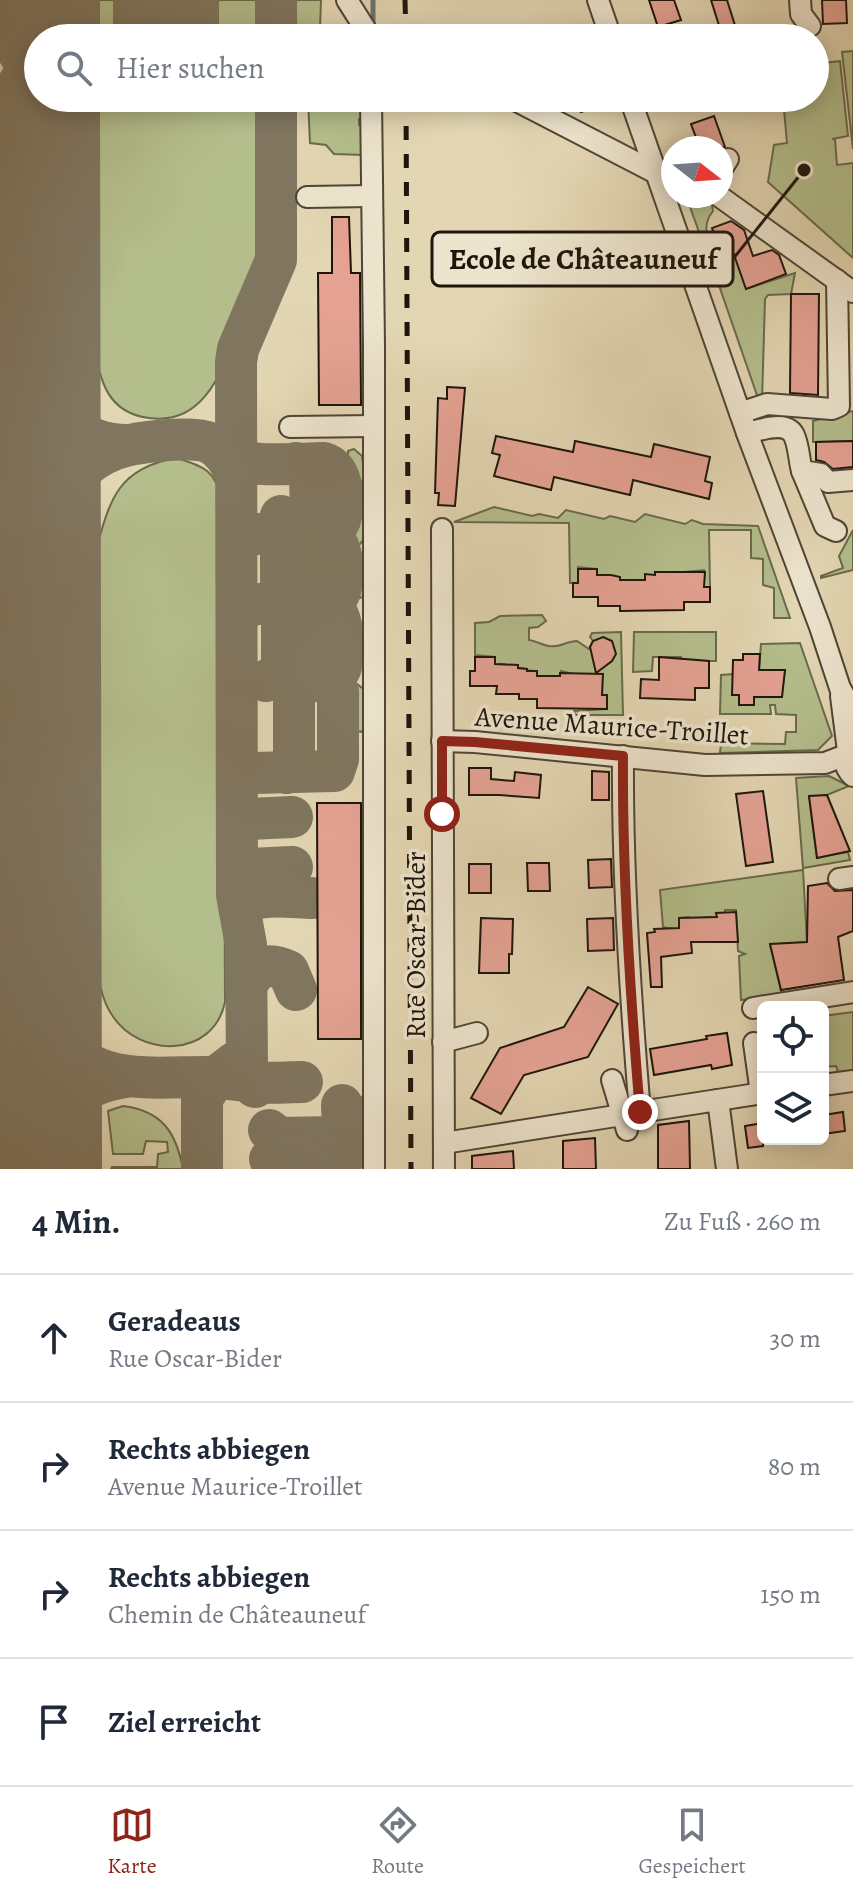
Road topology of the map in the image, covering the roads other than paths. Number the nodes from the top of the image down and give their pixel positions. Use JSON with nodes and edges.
{"nodes":[{"id":1,"x":347,"y":0,"type":"edge"},
{"id":2,"x":598,"y":0,"type":"edge"},
{"id":3,"x":800,"y":0,"type":"edge"},
{"id":4,"x":362,"y":24,"type":"edge"},
{"id":5,"x":606,"y":24,"type":"edge"},
{"id":6,"x":808,"y":24,"type":"edge"},
{"id":7,"x":371,"y":112,"type":"edge"},
{"id":8,"x":538,"y":112,"type":"edge"},
{"id":9,"x":642,"y":112,"type":"edge"},
{"id":10,"x":661,"y":166,"type":"edge"},
{"id":11,"x":661,"y":175,"type":"edge"},
{"id":12,"x":371,"y":196,"type":"junction"},
{"id":13,"x":307,"y":197,"type":"dead end"},
{"id":14,"x":733,"y":206,"type":"edge"},
{"id":15,"x":675,"y":208,"type":"edge"},
{"id":16,"x":845,"y":286,"type":"edge"},
{"id":17,"x":740,"y":413,"type":"junction"},
{"id":18,"x":374,"y":426,"type":"junction"},
{"id":19,"x":290,"y":427,"type":"dead end"},
{"id":20,"x":747,"y":433,"type":"junction"},
{"id":21,"x":802,"y":471,"type":"junction"},
{"id":22,"x":853,"y":480,"type":"edge"},
{"id":23,"x":442,"y":529,"type":"dead end"},
{"id":24,"x":836,"y":531,"type":"dead end"},
{"id":25,"x":840,"y":688,"type":"junction"},
{"id":26,"x":853,"y":711,"type":"edge"},
{"id":27,"x":442,"y":741,"type":"junction"},
{"id":28,"x":623,"y":756,"type":"junction"},
{"id":29,"x":850,"y":760,"type":"edge"},
{"id":30,"x":853,"y":992,"type":"edge"},
{"id":31,"x":753,"y":1008,"type":"dead end"},
{"id":32,"x":477,"y":1033,"type":"dead end"},
{"id":33,"x":443,"y":1042,"type":"junction"},
{"id":34,"x":754,"y":1043,"type":"dead end"},
{"id":35,"x":759,"y":1073,"type":"edge"},
{"id":36,"x":612,"y":1080,"type":"dead end"},
{"id":37,"x":853,"y":1081,"type":"edge"},
{"id":38,"x":829,"y":1084,"type":"edge"},
{"id":39,"x":757,"y":1094,"type":"edge"},
{"id":40,"x":718,"y":1100,"type":"junction"},
{"id":41,"x":444,"y":1143,"type":"junction"},
{"id":42,"x":374,"y":1169,"type":"edge"},
{"id":43,"x":444,"y":1169,"type":"edge"},
{"id":44,"x":727,"y":1169,"type":"edge"}],
"edges":[{"from":1,"to":4,"type":"street"},
{"from":2,"to":5,"type":"street"},
{"from":3,"to":6,"type":"street"},
{"from":7,"to":12,"type":"street"},
{"from":8,"to":11,"type":"street"},
{"from":9,"to":10,"type":"street","name":"Avenue Maurice-Troillet"},
{"from":12,"to":13,"type":"street"},
{"from":12,"to":18,"type":"street"},
{"from":14,"to":16,"type":"street"},
{"from":15,"to":17,"type":"street","name":"Avenue Maurice-Troillet"},
{"from":16,"to":17,"type":"street"},
{"from":17,"to":20,"type":"street","name":"Avenue Maurice-Troillet"},
{"from":18,"to":19,"type":"street"},
{"from":18,"to":42,"type":"street"},
{"from":20,"to":21,"type":"street"},
{"from":20,"to":25,"type":"street","name":"Avenue Maurice-Troillet"},
{"from":21,"to":22,"type":"street"},
{"from":21,"to":24,"type":"street"},
{"from":23,"to":27,"type":"street","name":"Rue Oscar-Bider"},
{"from":25,"to":26,"type":"street","name":"Avenue Maurice-Troillet"},
{"from":25,"to":29,"type":"street","name":"Avenue Maurice-Troillet"},
{"from":27,"to":28,"type":"street","name":"Avenue Maurice-Troillet"},
{"from":27,"to":33,"type":"street","name":"Rue Oscar-Bider"},
{"from":28,"to":29,"type":"street","name":"Avenue Maurice-Troillet"},
{"from":28,"to":40,"type":"street"},
{"from":30,"to":31,"type":"street"},
{"from":32,"to":33,"type":"street"},
{"from":33,"to":41,"type":"street","name":"Rue Oscar-Bider"},
{"from":34,"to":35,"type":"street"},
{"from":36,"to":41,"type":"street"},
{"from":37,"to":38,"type":"street"},
{"from":39,"to":40,"type":"street"},
{"from":40,"to":44,"type":"street"},
{"from":41,"to":43,"type":"street","name":"Rue Oscar-Bider"}]}
